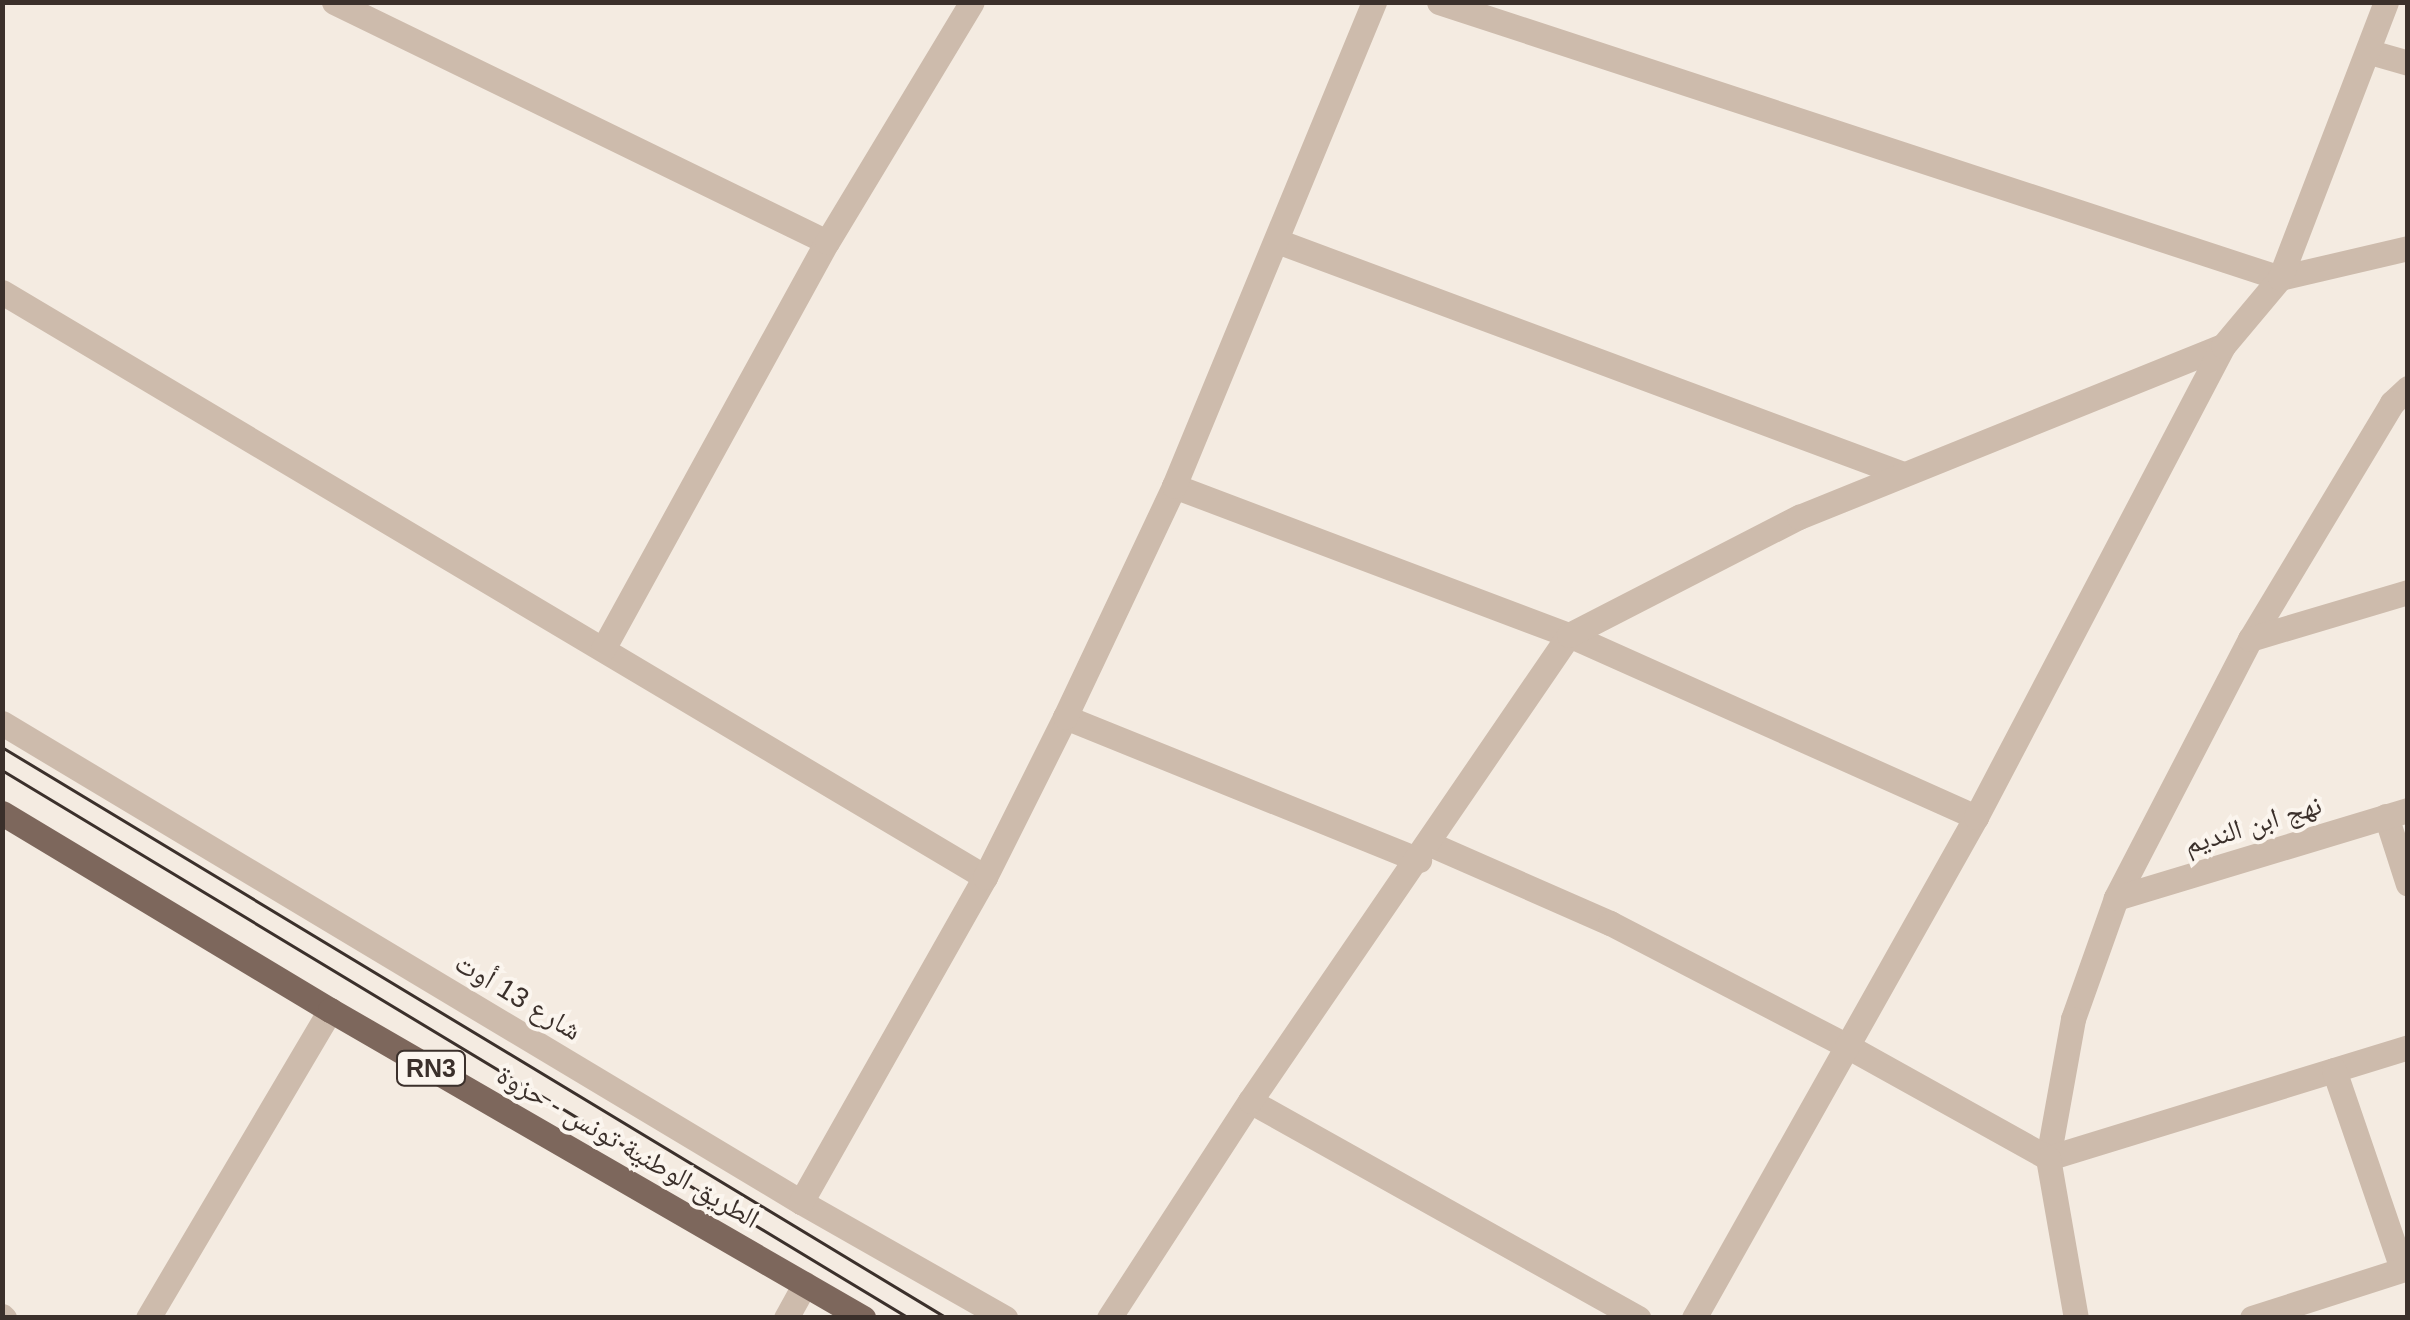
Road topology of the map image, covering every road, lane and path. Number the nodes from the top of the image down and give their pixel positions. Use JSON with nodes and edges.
{"nodes":[{"id":1,"x":334,"y":2,"type":"edge"},
{"id":2,"x":972,"y":2,"type":"edge"},
{"id":3,"x":1374,"y":2,"type":"edge"},
{"id":4,"x":1439,"y":2,"type":"edge"},
{"id":5,"x":2386,"y":2,"type":"edge"},
{"id":6,"x":2370,"y":52,"type":"junction"},
{"id":7,"x":2408,"y":63,"type":"edge"},
{"id":8,"x":1277,"y":241,"type":"junction"},
{"id":9,"x":827,"y":242,"type":"junction"},
{"id":10,"x":2408,"y":248,"type":"edge"},
{"id":11,"x":2280,"y":278,"type":"junction"},
{"id":12,"x":2,"y":292,"type":"edge"},
{"id":13,"x":2223,"y":346,"type":"junction"},
{"id":14,"x":2408,"y":388,"type":"edge"},
{"id":15,"x":1903,"y":474,"type":"junction"},
{"id":16,"x":1174,"y":486,"type":"junction"},
{"id":17,"x":2408,"y":592,"type":"edge"},
{"id":18,"x":1570,"y":635,"type":"junction"},
{"id":19,"x":2250,"y":638,"type":"junction"},
{"id":20,"x":603,"y":650,"type":"junction"},
{"id":21,"x":1066,"y":717,"type":"junction"},
{"id":22,"x":2,"y":723,"type":"edge"},
{"id":23,"x":2,"y":813,"type":"edge"},
{"id":24,"x":2397,"y":813,"type":"edge"},
{"id":25,"x":1976,"y":817,"type":"junction"},
{"id":26,"x":1425,"y":852,"type":"junction"},
{"id":27,"x":985,"y":877,"type":"junction"},
{"id":28,"x":2408,"y":884,"type":"edge"},
{"id":29,"x":2116,"y":898,"type":"junction"},
{"id":30,"x":330,"y":1010,"type":"junction"},
{"id":31,"x":1847,"y":1046,"type":"junction"},
{"id":32,"x":2408,"y":1047,"type":"edge"},
{"id":33,"x":2334,"y":1070,"type":"junction"},
{"id":34,"x":1250,"y":1101,"type":"junction"},
{"id":35,"x":2048,"y":1158,"type":"junction"},
{"id":36,"x":801,"y":1202,"type":"junction"},
{"id":37,"x":2405,"y":1269,"type":"edge"},
{"id":38,"x":806,"y":1284,"type":"junction"},
{"id":39,"x":2278,"y":1314,"type":"edge"},
{"id":40,"x":148,"y":1318,"type":"edge"},
{"id":41,"x":786,"y":1318,"type":"edge"},
{"id":42,"x":863,"y":1318,"type":"edge"},
{"id":43,"x":1005,"y":1318,"type":"edge"},
{"id":44,"x":1110,"y":1318,"type":"edge"},
{"id":45,"x":1639,"y":1318,"type":"edge"},
{"id":46,"x":1694,"y":1318,"type":"edge"},
{"id":47,"x":2076,"y":1318,"type":"edge"},
{"id":48,"x":2252,"y":1318,"type":"edge"}],
"edges":[{"from":1,"to":9,"type":"street"},
{"from":2,"to":9,"type":"street"},
{"from":3,"to":8,"type":"street"},
{"from":4,"to":11,"type":"street"},
{"from":5,"to":6,"type":"street"},
{"from":6,"to":7,"type":"street"},
{"from":6,"to":11,"type":"street"},
{"from":8,"to":15,"type":"street"},
{"from":8,"to":16,"type":"street"},
{"from":9,"to":20,"type":"street"},
{"from":10,"to":11,"type":"street"},
{"from":11,"to":13,"type":"street"},
{"from":12,"to":20,"type":"street"},
{"from":13,"to":15,"type":"street"},
{"from":13,"to":25,"type":"street"},
{"from":14,"to":19,"type":"street"},
{"from":15,"to":18,"type":"street"},
{"from":16,"to":18,"type":"street"},
{"from":16,"to":21,"type":"street"},
{"from":17,"to":19,"type":"street"},
{"from":18,"to":25,"type":"street"},
{"from":18,"to":26,"type":"street"},
{"from":19,"to":29,"type":"street"},
{"from":20,"to":27,"type":"street"},
{"from":21,"to":26,"type":"street"},
{"from":21,"to":27,"type":"street"},
{"from":22,"to":36,"type":"street","name":"شارع 13 أوت"},
{"from":23,"to":30,"type":"main road","name":"الطريق الوطنية تونس - حزوة","number":"RN3"},
{"from":24,"to":28,"type":"street"},
{"from":24,"to":29,"type":"street","name":"نهج ابن النديم"},
{"from":25,"to":31,"type":"street"},
{"from":26,"to":31,"type":"street"},
{"from":26,"to":34,"type":"street"},
{"from":27,"to":36,"type":"street"},
{"from":29,"to":35,"type":"street"},
{"from":30,"to":38,"type":"main road","name":"الطريق الوطنية تونس - حزوة","number":"RN3"},
{"from":30,"to":40,"type":"street"},
{"from":31,"to":35,"type":"street"},
{"from":31,"to":46,"type":"street"},
{"from":32,"to":33,"type":"street"},
{"from":33,"to":35,"type":"street"},
{"from":33,"to":37,"type":"street"},
{"from":34,"to":44,"type":"street"},
{"from":34,"to":45,"type":"street"},
{"from":35,"to":47,"type":"street"},
{"from":36,"to":43,"type":"street","name":"شارع 13 أوت"},
{"from":37,"to":39,"type":"street"},
{"from":38,"to":41,"type":"street"},
{"from":38,"to":42,"type":"main road","name":"الطريق الوطنية تونس - حزوة","number":"RN3"},
{"from":39,"to":48,"type":"street"}]}
